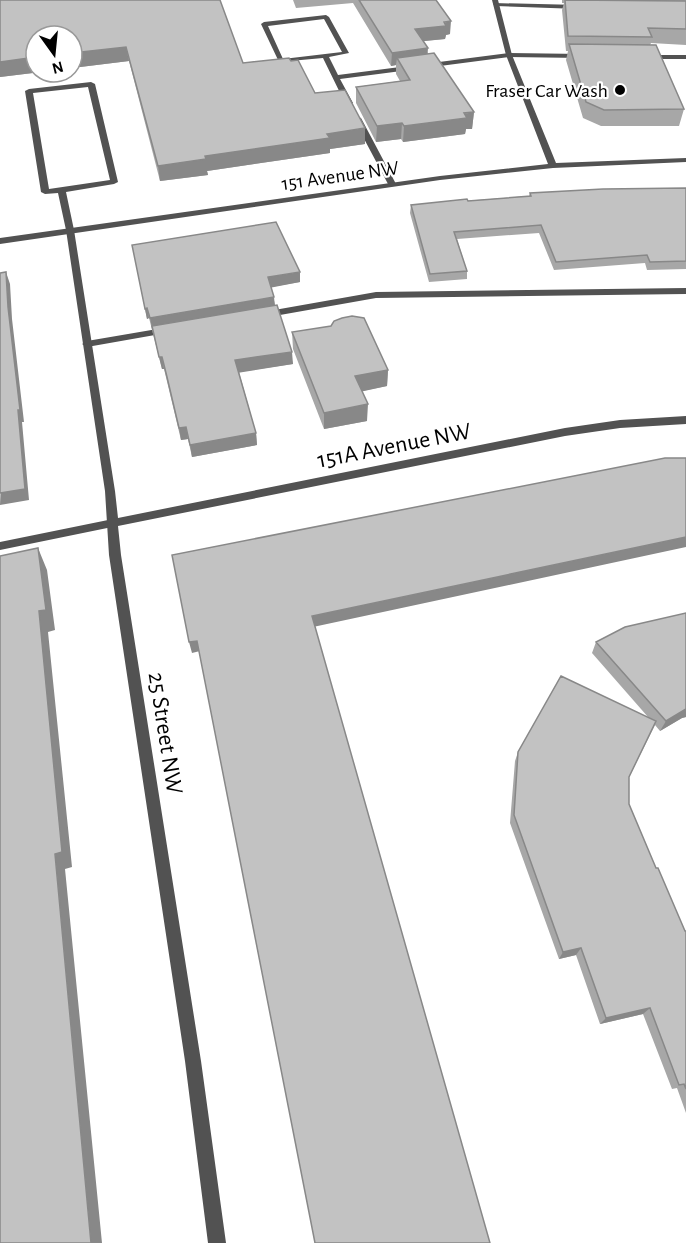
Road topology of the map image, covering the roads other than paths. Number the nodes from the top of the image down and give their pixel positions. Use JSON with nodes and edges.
{"nodes":[{"id":1,"x":496,"y":2,"type":"edge"},
{"id":2,"x":591,"y":8,"type":"edge"},
{"id":3,"x":509,"y":55,"type":"junction"},
{"id":4,"x":325,"y":56,"type":"junction"},
{"id":5,"x":592,"y":56,"type":"edge"},
{"id":6,"x":639,"y":57,"type":"edge"},
{"id":7,"x":686,"y":57,"type":"edge"},
{"id":8,"x":336,"y":77,"type":"junction"},
{"id":9,"x":686,"y":160,"type":"edge"},
{"id":10,"x":552,"y":166,"type":"junction"},
{"id":11,"x":392,"y":184,"type":"junction"},
{"id":12,"x":62,"y":190,"type":"junction"},
{"id":13,"x":70,"y":230,"type":"junction"},
{"id":14,"x":0,"y":241,"type":"edge"},
{"id":15,"x":686,"y":291,"type":"edge"},
{"id":16,"x":249,"y":317,"type":"edge"},
{"id":17,"x":180,"y":328,"type":"edge"},
{"id":18,"x":87,"y":344,"type":"junction"},
{"id":19,"x":686,"y":420,"type":"edge"},
{"id":20,"x":113,"y":523,"type":"junction"},
{"id":21,"x":0,"y":546,"type":"edge"},
{"id":22,"x":217,"y":1243,"type":"edge"}],
"edges":[{"from":1,"to":2,"type":"street"},
{"from":1,"to":3,"type":"street"},
{"from":3,"to":5,"type":"street"},
{"from":3,"to":8,"type":"street"},
{"from":3,"to":10,"type":"street"},
{"from":4,"to":4,"type":"street"},
{"from":4,"to":8,"type":"street"},
{"from":6,"to":7,"type":"street"},
{"from":8,"to":11,"type":"street"},
{"from":9,"to":10,"type":"street","name":"151 Avenue NW"},
{"from":10,"to":11,"type":"street","name":"151 Avenue NW"},
{"from":11,"to":13,"type":"street","name":"151 Avenue NW"},
{"from":12,"to":12,"type":"street"},
{"from":12,"to":13,"type":"street","name":"25 Street NW"},
{"from":13,"to":14,"type":"street","name":"151 Avenue NW"},
{"from":13,"to":18,"type":"street","name":"25 Street NW"},
{"from":15,"to":16,"type":"street"},
{"from":17,"to":18,"type":"street"},
{"from":18,"to":20,"type":"street","name":"25 Street NW"},
{"from":19,"to":20,"type":"street","name":"151A Avenue NW"},
{"from":20,"to":21,"type":"street","name":"151A Avenue NW"},
{"from":20,"to":22,"type":"street","name":"25 Street NW"}]}
